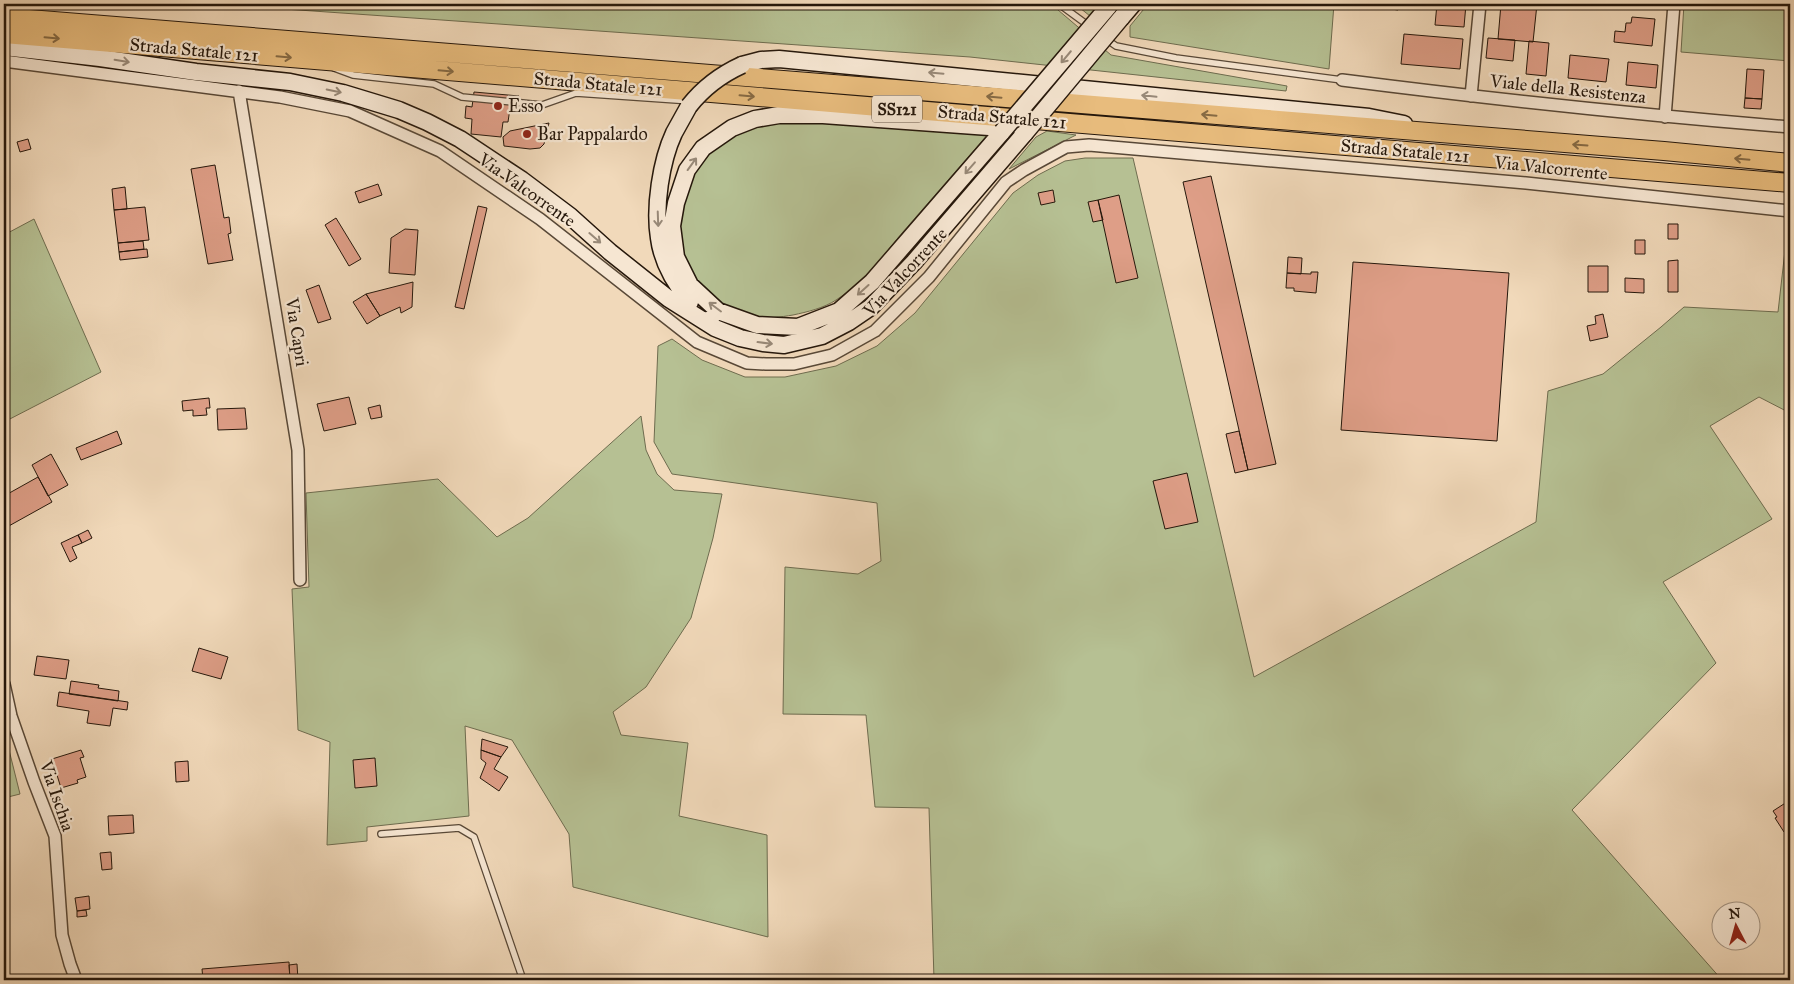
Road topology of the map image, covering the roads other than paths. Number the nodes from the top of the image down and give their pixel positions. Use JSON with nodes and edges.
{"nodes":[{"id":1,"x":1059,"y":4,"type":"edge"},
{"id":2,"x":1134,"y":4,"type":"edge"},
{"id":3,"x":1480,"y":4,"type":"edge"},
{"id":4,"x":1674,"y":4,"type":"edge"},
{"id":5,"x":1110,"y":5,"type":"edge"},
{"id":6,"x":4,"y":17,"type":"edge"},
{"id":7,"x":1093,"y":30,"type":"dead end"},
{"id":8,"x":4,"y":34,"type":"edge"},
{"id":9,"x":1101,"y":35,"type":"dead end"},
{"id":10,"x":4,"y":46,"type":"edge"},
{"id":11,"x":311,"y":59,"type":"junction"},
{"id":12,"x":4,"y":60,"type":"edge"},
{"id":13,"x":1342,"y":80,"type":"joint"},
{"id":14,"x":240,"y":92,"type":"junction"},
{"id":15,"x":1471,"y":96,"type":"junction"},
{"id":16,"x":695,"y":104,"type":"junction"},
{"id":17,"x":1665,"y":117,"type":"junction"},
{"id":18,"x":1049,"y":121,"type":"junction"},
{"id":19,"x":1790,"y":127,"type":"edge"},
{"id":20,"x":1475,"y":136,"type":"junction"},
{"id":21,"x":1790,"y":163,"type":"edge"},
{"id":22,"x":1790,"y":183,"type":"edge"},
{"id":23,"x":1790,"y":210,"type":"edge"},
{"id":24,"x":715,"y":328,"type":"junction"},
{"id":25,"x":300,"y":580,"type":"dead end"},
{"id":26,"x":4,"y":684,"type":"edge"},
{"id":27,"x":381,"y":834,"type":"dead end"},
{"id":28,"x":76,"y":980,"type":"edge"},
{"id":29,"x":523,"y":980,"type":"edge"}],
"edges":[{"from":1,"to":7,"type":"lane"},
{"from":24,"to":2,"type":"main road","one_way":true,"bridge":true},
{"from":3,"to":15,"type":"street"},
{"from":4,"to":17,"type":"street"},
{"from":5,"to":18,"type":"main road","one_way":true,"bridge":true},
{"from":20,"to":6,"type":"main road","name":"Strada Statale 121","number":"SS121","one_way":true},
{"from":8,"to":11,"type":"main road","name":"Strada Statale 121","number":"SS121","one_way":true},
{"from":9,"to":13,"type":"lane"},
{"from":10,"to":24,"type":"main road","one_way":true},
{"from":11,"to":16,"type":"lane"},
{"from":11,"to":18,"type":"main road","name":"Strada Statale 121","number":"SS121","one_way":true},
{"from":12,"to":14,"type":"street","name":"Via Valcorrente"},
{"from":13,"to":15,"type":"street","name":"Viale della Resistenza"},
{"from":14,"to":23,"type":"street","name":"Via Valcorrente"},
{"from":14,"to":25,"type":"street","name":"Via Capri"},
{"from":15,"to":17,"type":"street","name":"Viale della Resistenza"},
{"from":20,"to":16,"type":"main road","one_way":true,"bridge":true},
{"from":16,"to":24,"type":"main road","one_way":true},
{"from":17,"to":19,"type":"street","name":"Viale della Resistenza"},
{"from":18,"to":22,"type":"main road","name":"Strada Statale 121","number":"SS121"},
{"from":21,"to":20,"type":"main road","name":"Strada Statale 121","number":"SS121","one_way":true},
{"from":26,"to":28,"type":"street","name":"Via Ischia"},
{"from":27,"to":29,"type":"lane"}]}
